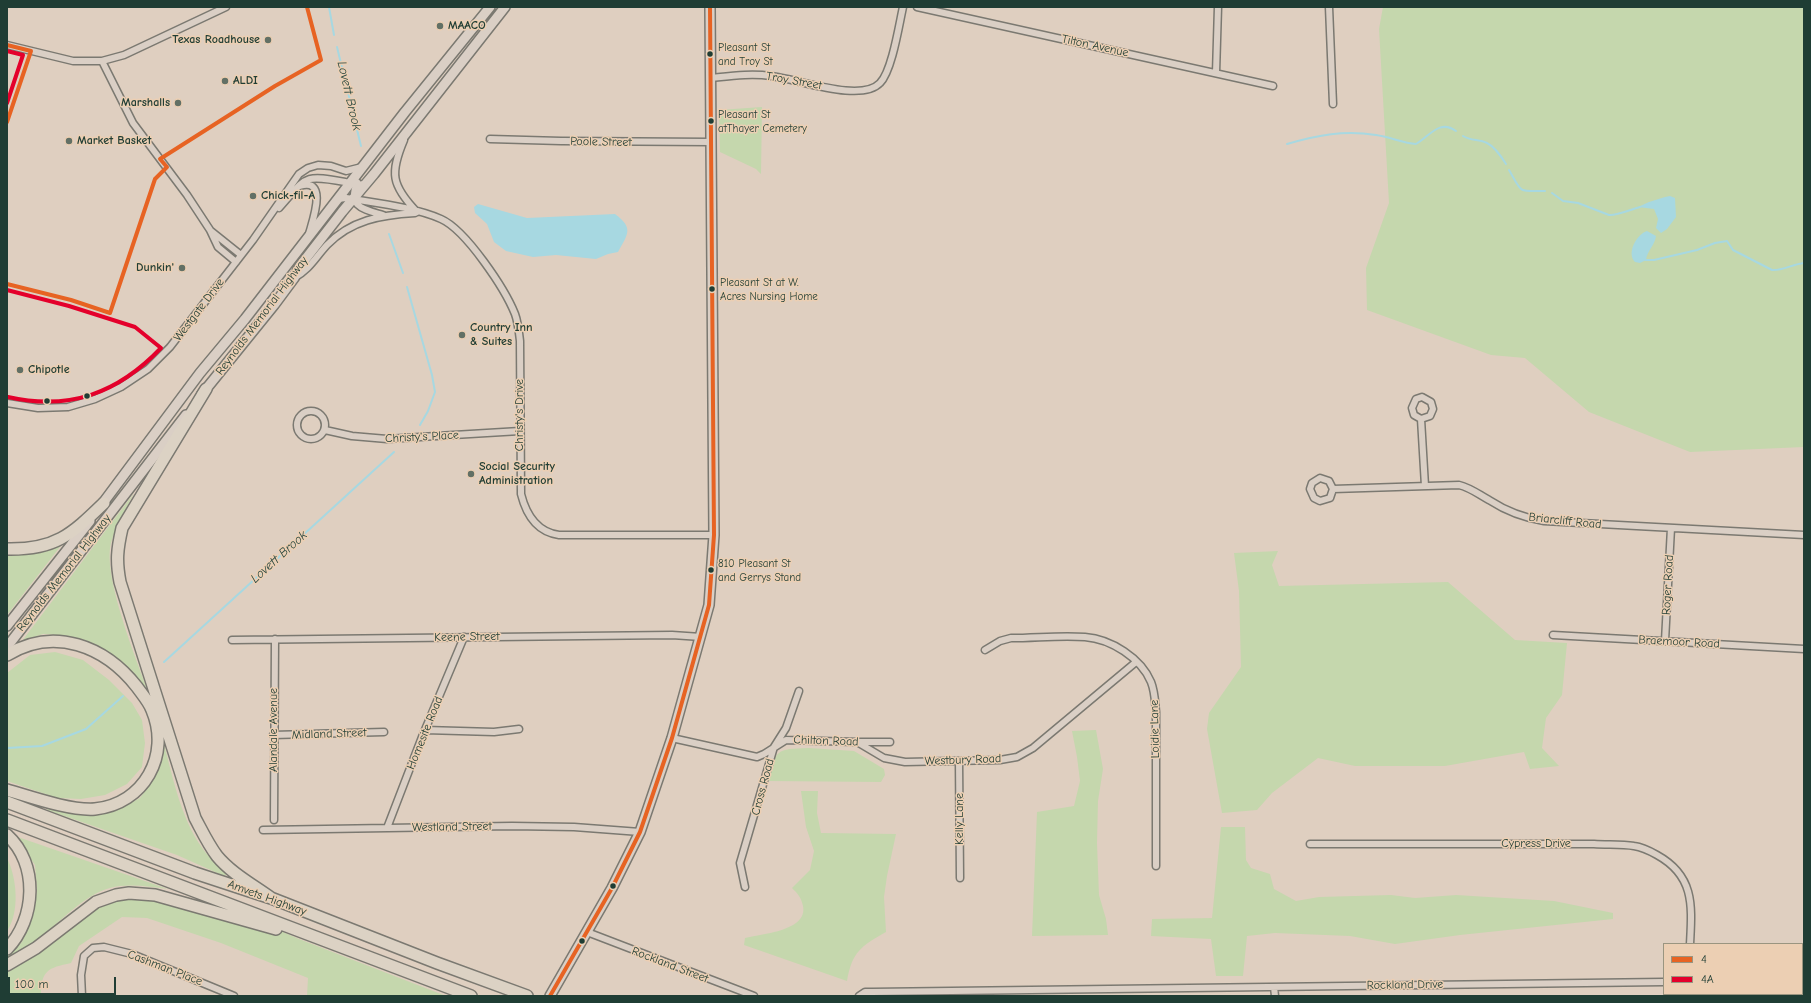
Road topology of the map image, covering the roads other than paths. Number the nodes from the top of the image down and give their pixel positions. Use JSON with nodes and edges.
{"nodes":[{"id":1,"x":226,"y":7,"type":"edge"},
{"id":2,"x":490,"y":7,"type":"edge"},
{"id":3,"x":505,"y":7,"type":"edge"},
{"id":4,"x":710,"y":7,"type":"edge"},
{"id":5,"x":903,"y":7,"type":"edge"},
{"id":6,"x":917,"y":7,"type":"edge"},
{"id":7,"x":1218,"y":7,"type":"edge"},
{"id":8,"x":1329,"y":7,"type":"edge"},
{"id":9,"x":7,"y":45,"type":"edge"},
{"id":10,"x":102,"y":61,"type":"junction"},
{"id":11,"x":1216,"y":73,"type":"junction"},
{"id":12,"x":710,"y":78,"type":"junction"},
{"id":13,"x":1273,"y":86,"type":"dead end"},
{"id":14,"x":1333,"y":104,"type":"dead end"},
{"id":15,"x":407,"y":132,"type":"junction"},
{"id":16,"x":490,"y":138,"type":"dead end"},
{"id":17,"x":712,"y":142,"type":"junction"},
{"id":18,"x":363,"y":166,"type":"junction"},
{"id":19,"x":341,"y":170,"type":"junction"},
{"id":20,"x":367,"y":183,"type":"junction"},
{"id":21,"x":353,"y":184,"type":"junction"},
{"id":22,"x":298,"y":187,"type":"junction"},
{"id":23,"x":350,"y":198,"type":"junction"},
{"id":24,"x":336,"y":200,"type":"junction"},
{"id":25,"x":418,"y":213,"type":"junction"},
{"id":26,"x":385,"y":215,"type":"junction"},
{"id":27,"x":265,"y":224,"type":"junction"},
{"id":28,"x":210,"y":230,"type":"junction"},
{"id":29,"x":308,"y":236,"type":"junction"},
{"id":30,"x":241,"y":255,"type":"junction"},
{"id":31,"x":236,"y":262,"type":"junction"},
{"id":32,"x":294,"y":278,"type":"junction"},
{"id":33,"x":206,"y":390,"type":"junction"},
{"id":34,"x":7,"y":403,"type":"edge"},
{"id":35,"x":1422,"y":419,"type":"dead end"},
{"id":36,"x":325,"y":430,"type":"junction"},
{"id":37,"x":520,"y":431,"type":"junction"},
{"id":38,"x":1426,"y":486,"type":"junction"},
{"id":39,"x":1334,"y":489,"type":"dead end"},
{"id":40,"x":104,"y":503,"type":"junction"},
{"id":41,"x":1671,"y":528,"type":"junction"},
{"id":42,"x":714,"y":535,"type":"junction"},
{"id":43,"x":1804,"y":535,"type":"edge"},
{"id":44,"x":7,"y":549,"type":"edge"},
{"id":45,"x":7,"y":626,"type":"edge"},
{"id":46,"x":1554,"y":635,"type":"dead end"},
{"id":47,"x":464,"y":637,"type":"junction"},
{"id":48,"x":701,"y":637,"type":"junction"},
{"id":49,"x":232,"y":640,"type":"dead end"},
{"id":50,"x":275,"y":640,"type":"junction"},
{"id":51,"x":1665,"y":641,"type":"junction"},
{"id":52,"x":7,"y":647,"type":"edge"},
{"id":53,"x":1804,"y":649,"type":"edge"},
{"id":54,"x":986,"y":650,"type":"dead end"},
{"id":55,"x":7,"y":655,"type":"edge"},
{"id":56,"x":1136,"y":662,"type":"junction"},
{"id":57,"x":799,"y":690,"type":"dead end"},
{"id":58,"x":519,"y":729,"type":"dead end"},
{"id":59,"x":425,"y":730,"type":"junction"},
{"id":60,"x":384,"y":732,"type":"dead end"},
{"id":61,"x":273,"y":735,"type":"junction"},
{"id":62,"x":672,"y":738,"type":"junction"},
{"id":63,"x":857,"y":742,"type":"junction"},
{"id":64,"x":890,"y":742,"type":"dead end"},
{"id":65,"x":774,"y":747,"type":"junction"},
{"id":66,"x":959,"y":761,"type":"junction"},
{"id":67,"x":7,"y":790,"type":"edge"},
{"id":68,"x":7,"y":802,"type":"edge"},
{"id":69,"x":7,"y":820,"type":"edge"},
{"id":70,"x":274,"y":820,"type":"dead end"},
{"id":71,"x":387,"y":828,"type":"junction"},
{"id":72,"x":263,"y":830,"type":"dead end"},
{"id":73,"x":640,"y":832,"type":"junction"},
{"id":74,"x":7,"y":835,"type":"edge"},
{"id":75,"x":1310,"y":844,"type":"dead end"},
{"id":76,"x":1156,"y":866,"type":"dead end"},
{"id":77,"x":960,"y":878,"type":"dead end"},
{"id":78,"x":745,"y":887,"type":"dead end"},
{"id":79,"x":271,"y":898,"type":"junction"},
{"id":80,"x":587,"y":932,"type":"junction"},
{"id":81,"x":302,"y":933,"type":"junction"},
{"id":82,"x":1690,"y":943,"type":"edge"},
{"id":83,"x":7,"y":949,"type":"edge"},
{"id":84,"x":7,"y":965,"type":"edge"},
{"id":85,"x":1663,"y":982,"type":"edge"},
{"id":86,"x":1274,"y":987,"type":"junction"},
{"id":87,"x":552,"y":992,"type":"edge"},
{"id":88,"x":82,"y":996,"type":"edge"},
{"id":89,"x":234,"y":996,"type":"edge"},
{"id":90,"x":471,"y":996,"type":"edge"},
{"id":91,"x":527,"y":996,"type":"edge"},
{"id":92,"x":754,"y":996,"type":"edge"},
{"id":93,"x":859,"y":996,"type":"edge"},
{"id":94,"x":1275,"y":996,"type":"edge"}],
"edges":[{"from":1,"to":10,"type":"street"},
{"from":2,"to":18,"type":"main road","name":"Reynolds Memorial Highway"},
{"from":3,"to":15,"type":"main road","name":"Reynolds Memorial Highway"},
{"from":4,"to":12,"type":"main road"},
{"from":5,"to":12,"type":"street","name":"Troy Street"},
{"from":6,"to":11,"type":"street","name":"Tilton Avenue"},
{"from":7,"to":11,"type":"street"},
{"from":8,"to":14,"type":"street"},
{"from":9,"to":10,"type":"street"},
{"from":10,"to":28,"type":"street"},
{"from":11,"to":13,"type":"street","name":"Tilton Avenue"},
{"from":12,"to":17,"type":"main road"},
{"from":15,"to":20,"type":"main road","name":"Reynolds Memorial Highway"},
{"from":15,"to":25,"type":"street"},
{"from":16,"to":17,"type":"street","name":"Poole Street"},
{"from":17,"to":42,"type":"main road"},
{"from":18,"to":19,"type":"street","name":"Westgate Drive"},
{"from":18,"to":21,"type":"main road","name":"Reynolds Memorial Highway"},
{"from":19,"to":21,"type":"street"},
{"from":19,"to":27,"type":"street","name":"Westgate Drive"},
{"from":20,"to":21,"type":"street","name":"Westgate Drive"},
{"from":20,"to":23,"type":"main road","name":"Reynolds Memorial Highway"},
{"from":21,"to":22,"type":"street","name":"Westgate Drive"},
{"from":21,"to":23,"type":"street"},
{"from":21,"to":24,"type":"main road","name":"Reynolds Memorial Highway"},
{"from":22,"to":27,"type":"street","name":"Westgate Drive"},
{"from":22,"to":29,"type":"street"},
{"from":23,"to":24,"type":"street","name":"Christy's Drive"},
{"from":23,"to":25,"type":"street","name":"Christy's Drive"},
{"from":23,"to":26,"type":"street","name":"Christy's Drive"},
{"from":23,"to":32,"type":"main road","name":"Reynolds Memorial Highway"},
{"from":24,"to":29,"type":"main road","name":"Reynolds Memorial Highway"},
{"from":25,"to":26,"type":"street","name":"Christy's Drive"},
{"from":25,"to":37,"type":"street","name":"Christy's Drive"},
{"from":26,"to":32,"type":"street","name":"Christy's Drive"},
{"from":27,"to":30,"type":"street","name":"Westgate Drive"},
{"from":28,"to":30,"type":"street"},
{"from":28,"to":31,"type":"street"},
{"from":29,"to":40,"type":"main road","name":"Reynolds Memorial Highway"},
{"from":30,"to":31,"type":"street","name":"Westgate Drive"},
{"from":31,"to":34,"type":"street","name":"Westgate Drive"},
{"from":32,"to":33,"type":"main road","name":"Reynolds Memorial Highway"},
{"from":33,"to":52,"type":"main road","name":"Reynolds Memorial Highway"},
{"from":33,"to":79,"type":"highway"},
{"from":35,"to":38,"type":"street"},
{"from":36,"to":36,"type":"street"},
{"from":36,"to":37,"type":"street","name":"Christy's Place"},
{"from":37,"to":42,"type":"street","name":"Christy's Drive"},
{"from":38,"to":39,"type":"street","name":"Briarcliff Road"},
{"from":38,"to":41,"type":"street","name":"Briarcliff Road"},
{"from":40,"to":44,"type":"highway"},
{"from":40,"to":45,"type":"main road","name":"Reynolds Memorial Highway"},
{"from":41,"to":43,"type":"street","name":"Briarcliff Road"},
{"from":41,"to":51,"type":"street","name":"Roger Road"},
{"from":42,"to":48,"type":"main road"},
{"from":46,"to":51,"type":"street","name":"Braemoor Road"},
{"from":47,"to":48,"type":"street","name":"Keene Street"},
{"from":47,"to":50,"type":"street","name":"Keene Street"},
{"from":47,"to":59,"type":"street","name":"Homesite Road"},
{"from":48,"to":62,"type":"main road"},
{"from":49,"to":50,"type":"street","name":"Keene Street"},
{"from":50,"to":61,"type":"street","name":"Alandale Avenue"},
{"from":51,"to":53,"type":"street","name":"Braemoor Road"},
{"from":54,"to":56,"type":"street","name":"Loidie Lane"},
{"from":55,"to":67,"type":"highway"},
{"from":56,"to":66,"type":"street","name":"Westbury Road"},
{"from":56,"to":76,"type":"street","name":"Loidie Lane"},
{"from":57,"to":65,"type":"street","name":"Cross Road"},
{"from":58,"to":59,"type":"street"},
{"from":59,"to":71,"type":"street","name":"Homesite Road"},
{"from":60,"to":61,"type":"street","name":"Midland Street"},
{"from":61,"to":70,"type":"street","name":"Alandale Avenue"},
{"from":62,"to":65,"type":"street","name":"Chilton Road"},
{"from":62,"to":73,"type":"main road"},
{"from":63,"to":64,"type":"street","name":"Chilton Road"},
{"from":63,"to":65,"type":"street","name":"Chilton Road"},
{"from":63,"to":66,"type":"street","name":"Westbury Road"},
{"from":65,"to":78,"type":"street","name":"Cross Road"},
{"from":66,"to":77,"type":"street","name":"Kelly Lane"},
{"from":68,"to":79,"type":"highway","name":"Amvets Highway"},
{"from":69,"to":81,"type":"highway","name":"Amvets Highway"},
{"from":71,"to":72,"type":"street","name":"Westland Street"},
{"from":71,"to":73,"type":"street","name":"Westland Street"},
{"from":73,"to":80,"type":"main road"},
{"from":74,"to":83,"type":"highway"},
{"from":75,"to":82,"type":"street","name":"Cypress Drive"},
{"from":79,"to":91,"type":"highway","name":"Amvets Highway"},
{"from":80,"to":87,"type":"main road"},
{"from":80,"to":92,"type":"street","name":"Rockland Street"},
{"from":81,"to":84,"type":"highway"},
{"from":81,"to":90,"type":"highway","name":"Amvets Highway"},
{"from":85,"to":86,"type":"street","name":"Rockland Drive"},
{"from":86,"to":93,"type":"street","name":"Rockland Drive"},
{"from":86,"to":94,"type":"street"},
{"from":88,"to":89,"type":"street","name":"Cashman Place"}]}
